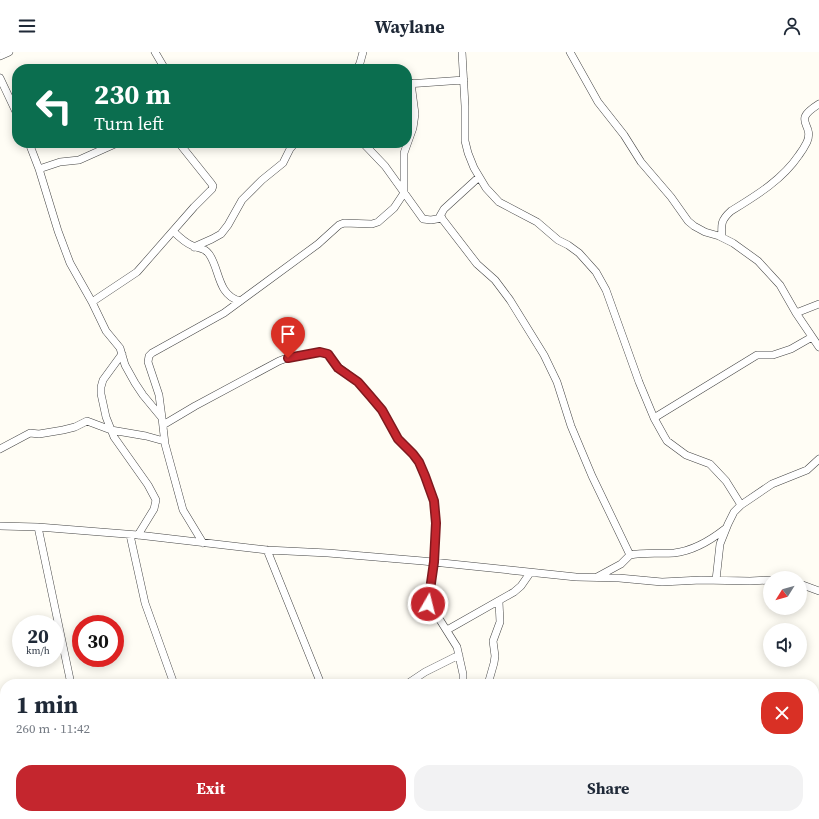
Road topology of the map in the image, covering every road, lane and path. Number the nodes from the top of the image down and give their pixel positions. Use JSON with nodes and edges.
{"nodes":[{"id":1,"x":8,"y":52,"type":"edge"},
{"id":2,"x":156,"y":52,"type":"edge"},
{"id":3,"x":363,"y":52,"type":"edge"},
{"id":4,"x":462,"y":52,"type":"edge"},
{"id":5,"x":570,"y":52,"type":"edge"},
{"id":6,"x":0,"y":56,"type":"edge"},
{"id":7,"x":162,"y":64,"type":"edge"},
{"id":8,"x":359,"y":64,"type":"edge"},
{"id":9,"x":0,"y":78,"type":"edge"},
{"id":10,"x":464,"y":80,"type":"junction"},
{"id":11,"x":412,"y":83,"type":"edge"},
{"id":12,"x":412,"y":96,"type":"edge"},
{"id":13,"x":12,"y":103,"type":"edge"},
{"id":14,"x":819,"y":104,"type":"edge"},
{"id":15,"x":412,"y":131,"type":"edge"},
{"id":16,"x":31,"y":148,"type":"edge"},
{"id":17,"x":106,"y":148,"type":"edge"},
{"id":18,"x":183,"y":148,"type":"edge"},
{"id":19,"x":291,"y":148,"type":"edge"},
{"id":20,"x":368,"y":148,"type":"edge"},
{"id":21,"x":406,"y":148,"type":"edge"},
{"id":22,"x":39,"y":169,"type":"junction"},
{"id":23,"x":479,"y":176,"type":"junction"},
{"id":24,"x":404,"y":193,"type":"junction"},
{"id":25,"x":442,"y":218,"type":"junction"},
{"id":26,"x":173,"y":231,"type":"junction"},
{"id":27,"x":722,"y":237,"type":"junction"},
{"id":28,"x":194,"y":247,"type":"junction"},
{"id":29,"x":92,"y":302,"type":"junction"},
{"id":30,"x":240,"y":302,"type":"junction"},
{"id":31,"x":819,"y":304,"type":"edge"},
{"id":32,"x":796,"y":313,"type":"junction"},
{"id":33,"x":812,"y":337,"type":"junction"},
{"id":34,"x":819,"y":347,"type":"edge"},
{"id":35,"x":122,"y":354,"type":"junction"},
{"id":36,"x":654,"y":418,"type":"junction"},
{"id":37,"x":163,"y":422,"type":"junction"},
{"id":38,"x":111,"y":430,"type":"junction"},
{"id":39,"x":164,"y":442,"type":"junction"},
{"id":40,"x":0,"y":449,"type":"edge"},
{"id":41,"x":819,"y":460,"type":"edge"},
{"id":42,"x":740,"y":505,"type":"junction"},
{"id":43,"x":0,"y":526,"type":"edge"},
{"id":44,"x":38,"y":527,"type":"junction"},
{"id":45,"x":726,"y":529,"type":"junction"},
{"id":46,"x":130,"y":535,"type":"junction"},
{"id":47,"x":138,"y":535,"type":"junction"},
{"id":48,"x":203,"y":542,"type":"junction"},
{"id":49,"x":267,"y":550,"type":"junction"},
{"id":50,"x":630,"y":555,"type":"junction"},
{"id":51,"x":434,"y":562,"type":"junction"},
{"id":52,"x":530,"y":573,"type":"junction"},
{"id":53,"x":594,"y":578,"type":"junction"},
{"id":54,"x":716,"y":580,"type":"junction"},
{"id":55,"x":763,"y":580,"type":"edge"},
{"id":56,"x":807,"y":587,"type":"edge"},
{"id":57,"x":819,"y":591,"type":"edge"},
{"id":58,"x":498,"y":602,"type":"junction"},
{"id":59,"x":447,"y":630,"type":"junction"},
{"id":60,"x":459,"y":655,"type":"junction"},
{"id":61,"x":70,"y":679,"type":"edge"},
{"id":62,"x":172,"y":679,"type":"edge"},
{"id":63,"x":319,"y":679,"type":"edge"},
{"id":64,"x":414,"y":679,"type":"edge"},
{"id":65,"x":463,"y":679,"type":"edge"},
{"id":66,"x":489,"y":679,"type":"edge"}],
"edges":[{"from":1,"to":6,"type":"street"},
{"from":2,"to":7,"type":"street"},
{"from":3,"to":8,"type":"street"},
{"from":4,"to":10,"type":"street"},
{"from":5,"to":27,"type":"street"},
{"from":9,"to":13,"type":"street"},
{"from":10,"to":11,"type":"street"},
{"from":10,"to":23,"type":"street"},
{"from":12,"to":15,"type":"street"},
{"from":14,"to":27,"type":"street"},
{"from":16,"to":22,"type":"street"},
{"from":17,"to":22,"type":"street"},
{"from":18,"to":26,"type":"street"},
{"from":19,"to":28,"type":"street"},
{"from":20,"to":24,"type":"street"},
{"from":21,"to":24,"type":"street"},
{"from":22,"to":29,"type":"street"},
{"from":23,"to":25,"type":"street"},
{"from":23,"to":36,"type":"street"},
{"from":24,"to":25,"type":"street"},
{"from":24,"to":30,"type":"street"},
{"from":25,"to":50,"type":"street"},
{"from":26,"to":28,"type":"street"},
{"from":26,"to":29,"type":"street"},
{"from":27,"to":32,"type":"street"},
{"from":28,"to":30,"type":"street"},
{"from":29,"to":35,"type":"street"},
{"from":30,"to":37,"type":"street"},
{"from":31,"to":32,"type":"street"},
{"from":32,"to":33,"type":"street"},
{"from":33,"to":34,"type":"street"},
{"from":33,"to":36,"type":"street"},
{"from":35,"to":37,"type":"street"},
{"from":35,"to":38,"type":"street"},
{"from":36,"to":42,"type":"street"},
{"from":37,"to":39,"type":"street"},
{"from":37,"to":51,"type":"street"},
{"from":38,"to":39,"type":"street"},
{"from":38,"to":40,"type":"street"},
{"from":38,"to":47,"type":"street"},
{"from":39,"to":48,"type":"street"},
{"from":41,"to":42,"type":"street"},
{"from":42,"to":45,"type":"street"},
{"from":43,"to":44,"type":"street"},
{"from":44,"to":46,"type":"street"},
{"from":44,"to":61,"type":"street"},
{"from":45,"to":50,"type":"street"},
{"from":45,"to":54,"type":"street"},
{"from":46,"to":47,"type":"street"},
{"from":46,"to":62,"type":"street"},
{"from":47,"to":48,"type":"street"},
{"from":48,"to":49,"type":"street"},
{"from":49,"to":51,"type":"street"},
{"from":49,"to":63,"type":"street"},
{"from":50,"to":53,"type":"street"},
{"from":51,"to":52,"type":"street"},
{"from":51,"to":59,"type":"street"},
{"from":52,"to":53,"type":"street"},
{"from":52,"to":58,"type":"street"},
{"from":53,"to":54,"type":"street"},
{"from":54,"to":55,"type":"street"},
{"from":56,"to":57,"type":"street"},
{"from":58,"to":59,"type":"street"},
{"from":58,"to":66,"type":"street"},
{"from":59,"to":60,"type":"street"},
{"from":60,"to":64,"type":"street"},
{"from":60,"to":65,"type":"street"}]}
